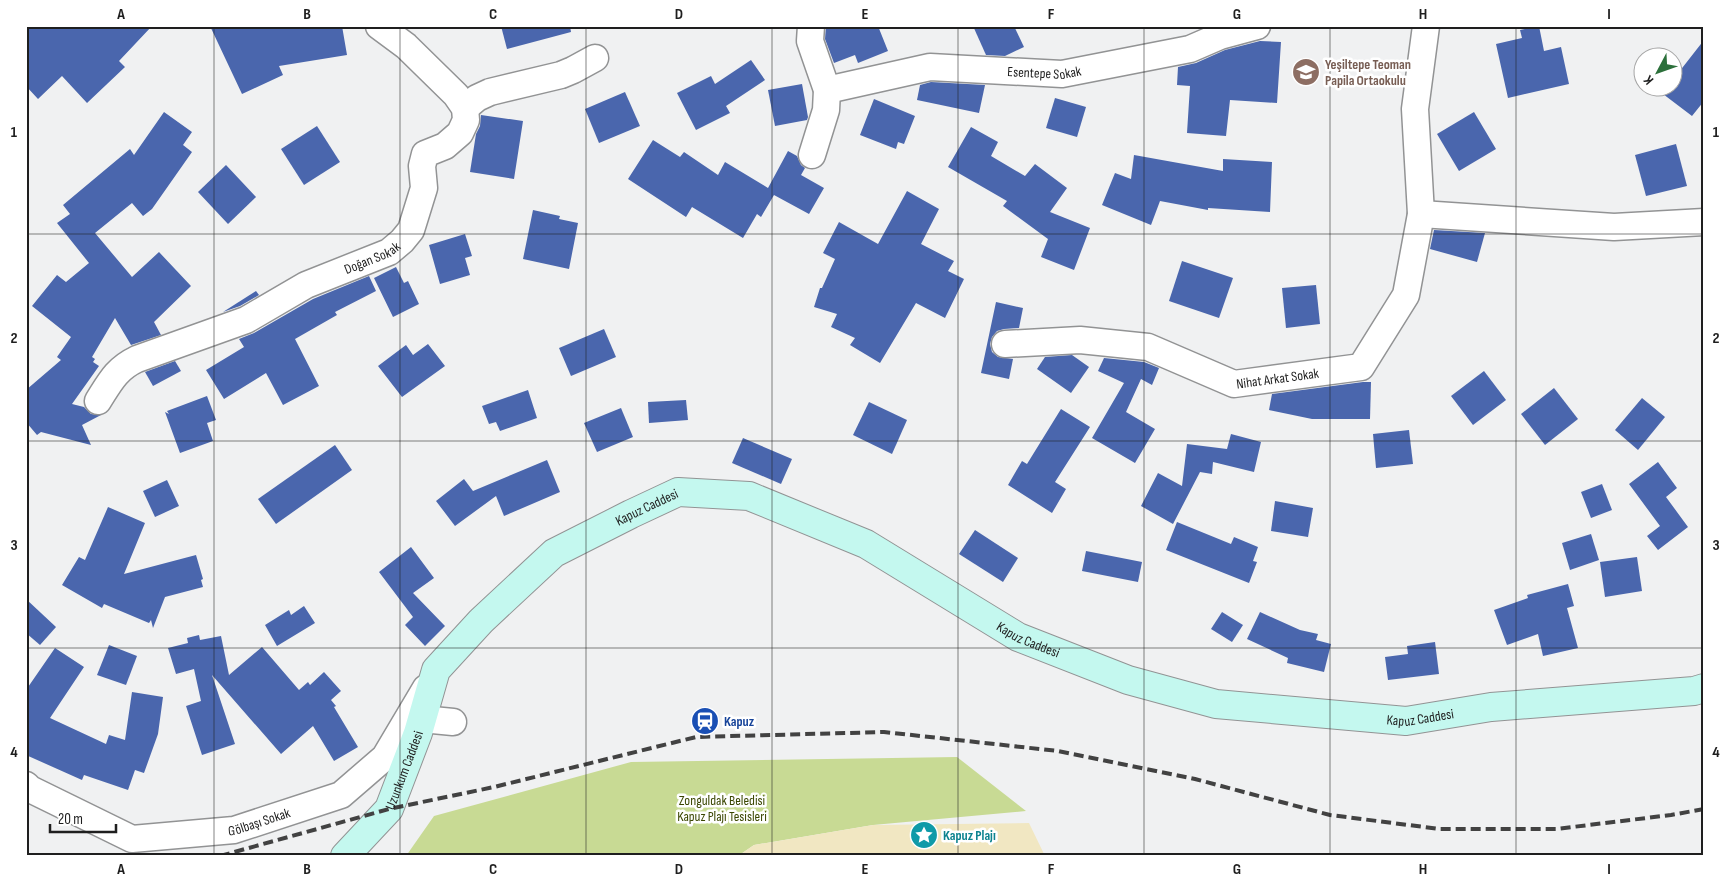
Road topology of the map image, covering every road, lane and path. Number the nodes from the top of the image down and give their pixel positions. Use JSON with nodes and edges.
{"nodes":[{"id":1,"x":379,"y":26,"type":"edge"},
{"id":2,"x":811,"y":26,"type":"edge"},
{"id":3,"x":1256,"y":26,"type":"edge"},
{"id":4,"x":1426,"y":26,"type":"edge"},
{"id":5,"x":595,"y":58,"type":"dead end"},
{"id":6,"x":827,"y":90,"type":"junction"},
{"id":7,"x":465,"y":108,"type":"junction"},
{"id":8,"x":812,"y":156,"type":"dead end"},
{"id":9,"x":1421,"y":214,"type":"junction"},
{"id":10,"x":1704,"y":222,"type":"edge"},
{"id":11,"x":1006,"y":344,"type":"dead end"},
{"id":12,"x":98,"y":401,"type":"dead end"},
{"id":13,"x":436,"y":670,"type":"junction"},
{"id":14,"x":1704,"y":688,"type":"edge"},
{"id":15,"x":422,"y":719,"type":"junction"},
{"id":16,"x":453,"y":722,"type":"dead end"},
{"id":17,"x":26,"y":785,"type":"edge"},
{"id":18,"x":345,"y":856,"type":"edge"}],
"edges":[{"from":1,"to":7,"type":"street"},
{"from":2,"to":6,"type":"street"},
{"from":3,"to":6,"type":"street","name":"Esentepe Sokak"},
{"from":4,"to":9,"type":"street","name":"Nihat Arkat Sokak"},
{"from":5,"to":7,"type":"street"},
{"from":6,"to":8,"type":"street"},
{"from":7,"to":12,"type":"street","name":"Doğan Sokak"},
{"from":9,"to":10,"type":"street"},
{"from":9,"to":11,"type":"street","name":"Nihat Arkat Sokak"},
{"from":13,"to":14,"type":"main road","name":"Kapuz Caddesi"},
{"from":13,"to":15,"type":"main road","name":"Uzunkum Caddesi"},
{"from":13,"to":17,"type":"street","name":"Gölbaşı Sokak"},
{"from":15,"to":16,"type":"street"},
{"from":15,"to":18,"type":"main road","name":"Uzunkum Caddesi"}]}
